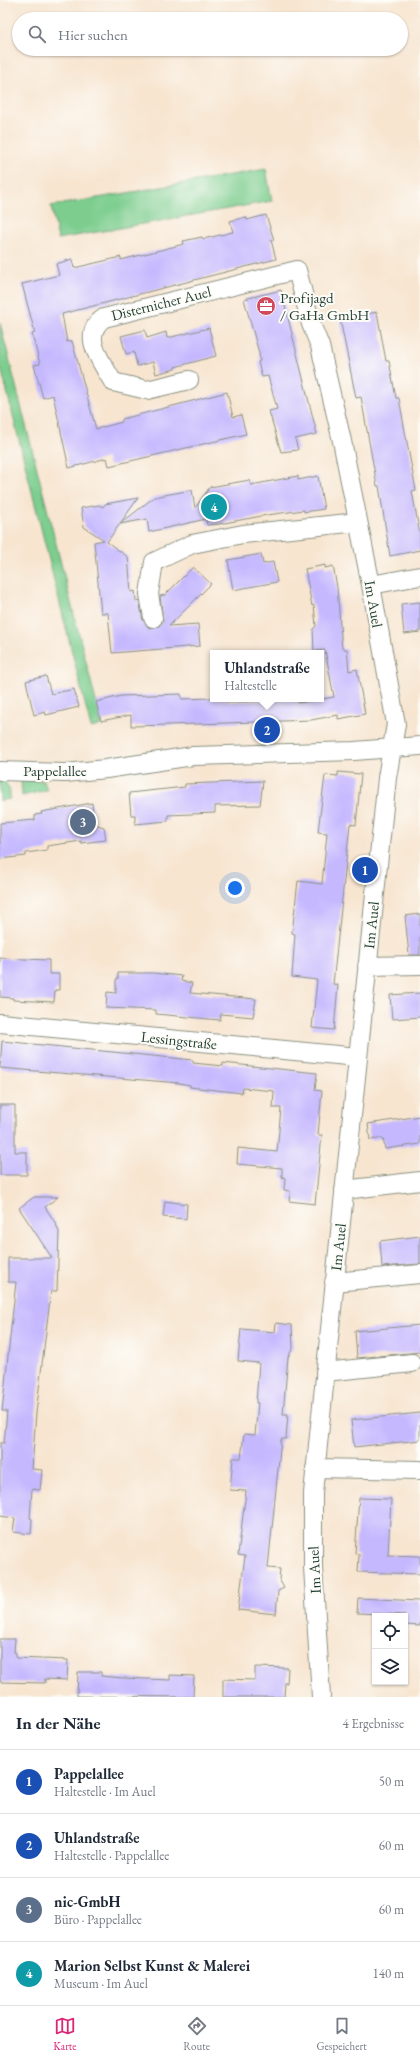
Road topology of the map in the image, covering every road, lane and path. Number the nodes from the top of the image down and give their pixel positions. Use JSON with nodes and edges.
{"nodes":[{"id":1,"x":297,"y":270,"type":"joint"},
{"id":2,"x":189,"y":380,"type":"dead end"},
{"id":3,"x":358,"y":522,"type":"junction"},
{"id":4,"x":420,"y":576,"type":"edge"},
{"id":5,"x":371,"y":585,"type":"junction"},
{"id":6,"x":153,"y":618,"type":"dead end"},
{"id":7,"x":420,"y":746,"type":"edge"},
{"id":8,"x":393,"y":749,"type":"junction"},
{"id":9,"x":0,"y":771,"type":"edge"},
{"id":10,"x":420,"y":965,"type":"edge"},
{"id":11,"x":367,"y":966,"type":"junction"},
{"id":12,"x":0,"y":1023,"type":"edge"},
{"id":13,"x":358,"y":1057,"type":"junction"},
{"id":14,"x":420,"y":1181,"type":"edge"},
{"id":15,"x":344,"y":1190,"type":"junction"},
{"id":16,"x":420,"y":1274,"type":"edge"},
{"id":17,"x":334,"y":1282,"type":"junction"},
{"id":18,"x":412,"y":1363,"type":"dead end"},
{"id":19,"x":325,"y":1372,"type":"junction"},
{"id":20,"x":315,"y":1468,"type":"junction"},
{"id":21,"x":420,"y":1470,"type":"edge"},
{"id":22,"x":321,"y":1697,"type":"edge"}],
"edges":[{"from":1,"to":2,"type":"street","name":"Disternicher Auel"},
{"from":1,"to":3,"type":"street","name":"Im Auel"},
{"from":3,"to":5,"type":"street","name":"Im Auel"},
{"from":3,"to":6,"type":"street"},
{"from":4,"to":5,"type":"street"},
{"from":5,"to":8,"type":"street","name":"Im Auel"},
{"from":7,"to":8,"type":"street","name":"Pappelallee"},
{"from":8,"to":9,"type":"street","name":"Pappelallee"},
{"from":8,"to":11,"type":"street","name":"Im Auel"},
{"from":10,"to":11,"type":"street"},
{"from":11,"to":13,"type":"street","name":"Im Auel"},
{"from":12,"to":13,"type":"street","name":"Lessingstraße"},
{"from":13,"to":15,"type":"street","name":"Im Auel"},
{"from":14,"to":15,"type":"street"},
{"from":15,"to":17,"type":"street","name":"Im Auel"},
{"from":16,"to":17,"type":"street","name":"Im Auel"},
{"from":17,"to":19,"type":"street","name":"Im Auel"},
{"from":18,"to":19,"type":"street"},
{"from":19,"to":20,"type":"street","name":"Im Auel"},
{"from":20,"to":21,"type":"street"},
{"from":20,"to":22,"type":"street","name":"Im Auel"}]}
